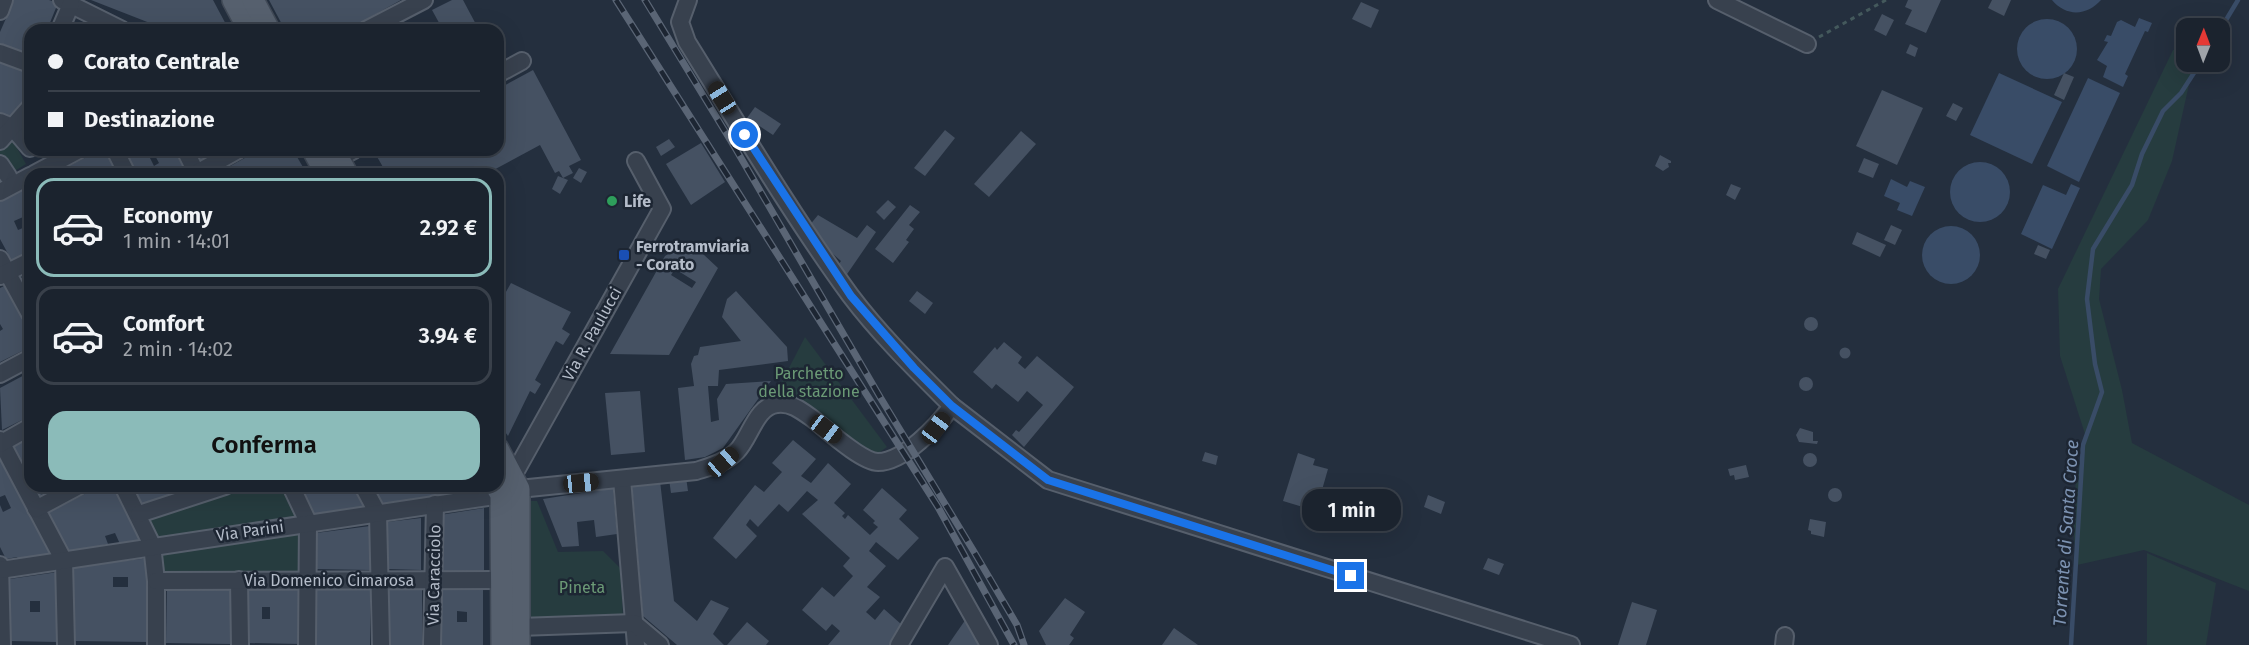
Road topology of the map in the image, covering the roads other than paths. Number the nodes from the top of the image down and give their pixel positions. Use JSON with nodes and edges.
{"nodes":[{"id":1,"x":4,"y":0,"type":"edge"},
{"id":2,"x":233,"y":0,"type":"edge"},
{"id":3,"x":252,"y":0,"type":"edge"},
{"id":4,"x":424,"y":0,"type":"edge"},
{"id":5,"x":688,"y":0,"type":"edge"},
{"id":6,"x":1717,"y":0,"type":"edge"},
{"id":7,"x":66,"y":2,"type":"edge"},
{"id":8,"x":0,"y":11,"type":"edge"},
{"id":9,"x":61,"y":24,"type":"edge"},
{"id":10,"x":110,"y":24,"type":"edge"},
{"id":11,"x":246,"y":24,"type":"edge"},
{"id":12,"x":266,"y":24,"type":"edge"},
{"id":13,"x":378,"y":24,"type":"edge"},
{"id":14,"x":1807,"y":44,"type":"road end"},
{"id":15,"x":0,"y":53,"type":"edge"},
{"id":16,"x":522,"y":61,"type":"dead end"},
{"id":17,"x":24,"y":62,"type":"edge"},
{"id":18,"x":504,"y":71,"type":"edge"},
{"id":19,"x":24,"y":112,"type":"edge"},
{"id":20,"x":6,"y":125,"type":"edge"},
{"id":21,"x":0,"y":141,"type":"edge"},
{"id":22,"x":24,"y":142,"type":"edge"},
{"id":23,"x":68,"y":156,"type":"edge"},
{"id":24,"x":228,"y":156,"type":"edge"},
{"id":25,"x":636,"y":161,"type":"dead end"},
{"id":26,"x":47,"y":168,"type":"edge"},
{"id":27,"x":206,"y":168,"type":"edge"},
{"id":28,"x":24,"y":180,"type":"edge"},
{"id":29,"x":0,"y":192,"type":"edge"},
{"id":30,"x":24,"y":263,"type":"edge"},
{"id":31,"x":2,"y":269,"type":"edge"},
{"id":32,"x":24,"y":304,"type":"edge"},
{"id":33,"x":24,"y":361,"type":"edge"},
{"id":34,"x":0,"y":374,"type":"edge"},
{"id":35,"x":952,"y":406,"type":"junction"},
{"id":36,"x":24,"y":430,"type":"edge"},
{"id":37,"x":0,"y":442,"type":"edge"},
{"id":38,"x":622,"y":479,"type":"junction"},
{"id":39,"x":507,"y":486,"type":"edge"},
{"id":40,"x":24,"y":487,"type":"edge"},
{"id":41,"x":27,"y":492,"type":"edge"},
{"id":42,"x":68,"y":492,"type":"edge"},
{"id":43,"x":126,"y":492,"type":"edge"},
{"id":44,"x":203,"y":492,"type":"edge"},
{"id":45,"x":294,"y":492,"type":"edge"},
{"id":46,"x":366,"y":492,"type":"edge"},
{"id":47,"x":483,"y":492,"type":"edge"},
{"id":48,"x":435,"y":504,"type":"junction"},
{"id":49,"x":36,"y":509,"type":"junction"},
{"id":50,"x":139,"y":514,"type":"junction"},
{"id":51,"x":378,"y":514,"type":"junction"},
{"id":52,"x":308,"y":522,"type":"junction"},
{"id":53,"x":152,"y":545,"type":"junction"},
{"id":54,"x":64,"y":561,"type":"junction"},
{"id":55,"x":1,"y":568,"type":"edge"},
{"id":56,"x":308,"y":579,"type":"junction"},
{"id":57,"x":380,"y":579,"type":"junction"},
{"id":58,"x":433,"y":579,"type":"junction"},
{"id":59,"x":239,"y":580,"type":"junction"},
{"id":60,"x":502,"y":580,"type":"junction"},
{"id":61,"x":156,"y":581,"type":"junction"},
{"id":62,"x":634,"y":623,"type":"junction"},
{"id":63,"x":519,"y":636,"type":"edge"},
{"id":64,"x":2,"y":645,"type":"edge"},
{"id":65,"x":66,"y":645,"type":"edge"},
{"id":66,"x":156,"y":645,"type":"edge"},
{"id":67,"x":240,"y":645,"type":"edge"},
{"id":68,"x":308,"y":645,"type":"edge"},
{"id":69,"x":381,"y":645,"type":"edge"},
{"id":70,"x":432,"y":645,"type":"edge"},
{"id":71,"x":502,"y":645,"type":"edge"},
{"id":72,"x":636,"y":645,"type":"edge"},
{"id":73,"x":660,"y":645,"type":"edge"},
{"id":74,"x":899,"y":645,"type":"edge"},
{"id":75,"x":988,"y":645,"type":"edge"},
{"id":76,"x":1571,"y":645,"type":"edge"}],
"edges":[{"from":1,"to":8,"type":"street"},
{"from":2,"to":11,"type":"main road"},
{"from":3,"to":12,"type":"main road"},
{"from":4,"to":13,"type":"street"},
{"from":5,"to":35,"type":"street"},
{"from":6,"to":14,"type":"street"},
{"from":7,"to":9,"type":"street"},
{"from":7,"to":10,"type":"street"},
{"from":15,"to":17,"type":"street"},
{"from":16,"to":18,"type":"street"},
{"from":19,"to":20,"type":"street"},
{"from":20,"to":21,"type":"street"},
{"from":20,"to":22,"type":"street"},
{"from":23,"to":26,"type":"street"},
{"from":24,"to":27,"type":"street"},
{"from":25,"to":39,"type":"street","name":"Via R. Paulucci"},
{"from":28,"to":29,"type":"street"},
{"from":30,"to":31,"type":"street"},
{"from":31,"to":32,"type":"street"},
{"from":33,"to":34,"type":"street"},
{"from":35,"to":38,"type":"street","name":"Via Parini"},
{"from":35,"to":76,"type":"street"},
{"from":36,"to":37,"type":"street"},
{"from":37,"to":40,"type":"street"},
{"from":38,"to":39,"type":"street","name":"Via Parini"},
{"from":38,"to":62,"type":"street"},
{"from":39,"to":60,"type":"main road"},
{"from":39,"to":63,"type":"main road"},
{"from":41,"to":49,"type":"street"},
{"from":42,"to":49,"type":"street"},
{"from":43,"to":50,"type":"street"},
{"from":44,"to":50,"type":"street"},
{"from":45,"to":52,"type":"street"},
{"from":46,"to":51,"type":"street"},
{"from":47,"to":48,"type":"street","name":"Via Parini"},
{"from":48,"to":51,"type":"street","name":"Via Parini"},
{"from":48,"to":58,"type":"street","name":"Via Caracciolo"},
{"from":49,"to":54,"type":"street"},
{"from":50,"to":53,"type":"street"},
{"from":51,"to":52,"type":"street","name":"Via Parini"},
{"from":51,"to":57,"type":"street"},
{"from":52,"to":53,"type":"street","name":"Via Parini"},
{"from":52,"to":56,"type":"street"},
{"from":53,"to":54,"type":"street","name":"Via Parini"},
{"from":53,"to":61,"type":"street"},
{"from":54,"to":55,"type":"street","name":"Via Parini"},
{"from":54,"to":65,"type":"street"},
{"from":55,"to":64,"type":"street"},
{"from":56,"to":57,"type":"street","name":"Via Domenico Cimarosa"},
{"from":56,"to":59,"type":"street","name":"Via Domenico Cimarosa"},
{"from":56,"to":68,"type":"street"},
{"from":57,"to":58,"type":"street","name":"Via Domenico Cimarosa"},
{"from":57,"to":69,"type":"street"},
{"from":58,"to":60,"type":"street","name":"Via Domenico Cimarosa"},
{"from":58,"to":70,"type":"street","name":"Via Caracciolo"},
{"from":59,"to":61,"type":"street","name":"Via Domenico Cimarosa"},
{"from":59,"to":67,"type":"street"},
{"from":60,"to":71,"type":"main road"},
{"from":61,"to":66,"type":"street"},
{"from":62,"to":63,"type":"street"},
{"from":62,"to":72,"type":"street"},
{"from":62,"to":73,"type":"street"},
{"from":74,"to":75,"type":"street"}]}
